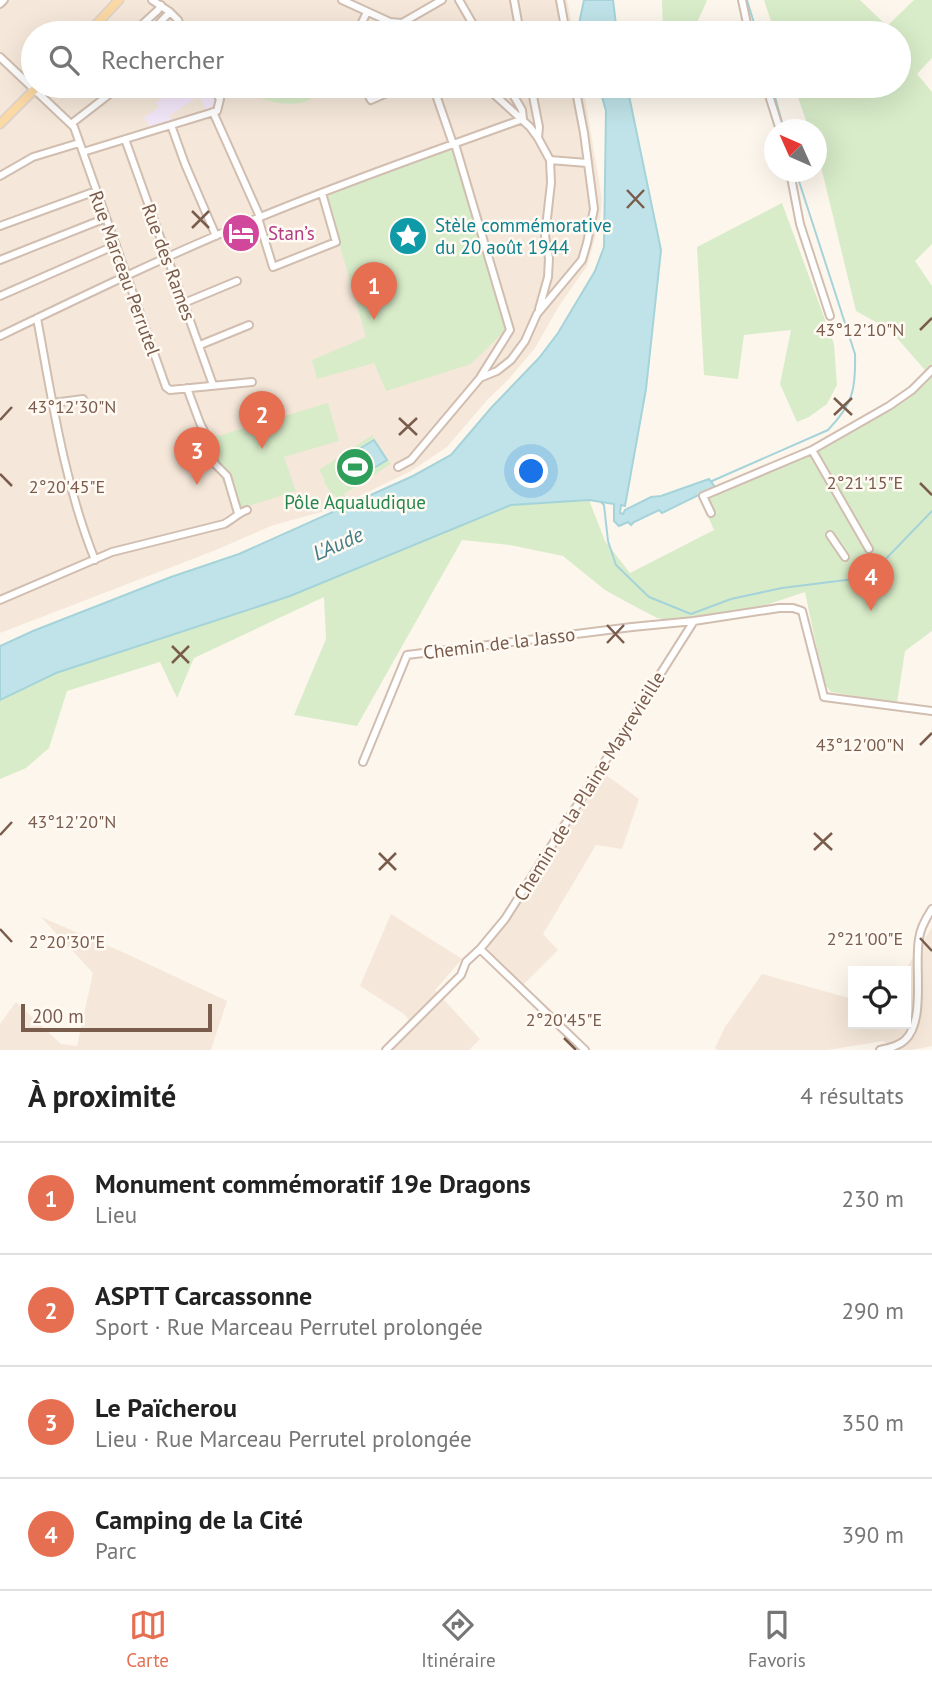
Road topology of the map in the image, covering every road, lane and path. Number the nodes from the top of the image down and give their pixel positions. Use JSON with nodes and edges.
{"nodes":[{"id":1,"x":4,"y":0,"type":"edge"},
{"id":2,"x":119,"y":0,"type":"edge"},
{"id":3,"x":152,"y":0,"type":"edge"},
{"id":4,"x":342,"y":0,"type":"edge"},
{"id":5,"x":442,"y":0,"type":"edge"},
{"id":6,"x":459,"y":0,"type":"edge"},
{"id":7,"x":514,"y":0,"type":"edge"},
{"id":8,"x":559,"y":0,"type":"edge"},
{"id":9,"x":742,"y":0,"type":"edge"},
{"id":10,"x":0,"y":4,"type":"edge"},
{"id":11,"x":161,"y":5,"type":"junction"},
{"id":12,"x":170,"y":12,"type":"junction"},
{"id":13,"x":367,"y":12,"type":"junction"},
{"id":14,"x":99,"y":21,"type":"edge"},
{"id":15,"x":145,"y":21,"type":"edge"},
{"id":16,"x":161,"y":21,"type":"edge"},
{"id":17,"x":178,"y":21,"type":"edge"},
{"id":18,"x":363,"y":21,"type":"edge"},
{"id":19,"x":388,"y":21,"type":"edge"},
{"id":20,"x":405,"y":21,"type":"edge"},
{"id":21,"x":471,"y":21,"type":"edge"},
{"id":22,"x":518,"y":21,"type":"edge"},
{"id":23,"x":563,"y":21,"type":"edge"},
{"id":24,"x":746,"y":21,"type":"edge"},
{"id":25,"x":2,"y":59,"type":"edge"},
{"id":26,"x":21,"y":77,"type":"edge"},
{"id":27,"x":26,"y":98,"type":"edge"},
{"id":28,"x":46,"y":98,"type":"edge"},
{"id":29,"x":105,"y":98,"type":"edge"},
{"id":30,"x":219,"y":98,"type":"edge"},
{"id":31,"x":437,"y":98,"type":"edge"},
{"id":32,"x":499,"y":98,"type":"edge"},
{"id":33,"x":515,"y":98,"type":"edge"},
{"id":34,"x":533,"y":98,"type":"edge"},
{"id":35,"x":577,"y":98,"type":"edge"},
{"id":36,"x":770,"y":98,"type":"edge"},
{"id":37,"x":215,"y":111,"type":"junction"},
{"id":38,"x":523,"y":119,"type":"junction"},
{"id":39,"x":776,"y":119,"type":"edge"},
{"id":40,"x":0,"y":124,"type":"edge"},
{"id":41,"x":71,"y":124,"type":"junction"},
{"id":42,"x":171,"y":125,"type":"junction"},
{"id":43,"x":538,"y":138,"type":"junction"},
{"id":44,"x":125,"y":139,"type":"junction"},
{"id":45,"x":79,"y":144,"type":"junction"},
{"id":46,"x":454,"y":144,"type":"junction"},
{"id":47,"x":83,"y":152,"type":"junction"},
{"id":48,"x":550,"y":160,"type":"junction"},
{"id":49,"x":587,"y":163,"type":"junction"},
{"id":50,"x":0,"y":176,"type":"edge"},
{"id":51,"x":792,"y":182,"type":"edge"},
{"id":52,"x":96,"y":191,"type":"junction"},
{"id":53,"x":321,"y":193,"type":"junction"},
{"id":54,"x":106,"y":218,"type":"junction"},
{"id":55,"x":259,"y":218,"type":"junction"},
{"id":56,"x":0,"y":226,"type":"edge"},
{"id":57,"x":216,"y":236,"type":"junction"},
{"id":58,"x":116,"y":245,"type":"junction"},
{"id":59,"x":167,"y":258,"type":"junction"},
{"id":60,"x":0,"y":260,"type":"edge"},
{"id":61,"x":127,"y":275,"type":"junction"},
{"id":62,"x":548,"y":277,"type":"junction"},
{"id":63,"x":237,"y":281,"type":"dead end"},
{"id":64,"x":562,"y":284,"type":"junction"},
{"id":65,"x":0,"y":296,"type":"edge"},
{"id":66,"x":184,"y":303,"type":"junction"},
{"id":67,"x":537,"y":314,"type":"junction"},
{"id":68,"x":830,"y":316,"type":"dead end"},
{"id":69,"x":37,"y":318,"type":"junction"},
{"id":70,"x":249,"y":325,"type":"dead end"},
{"id":71,"x":0,"y":327,"type":"edge"},
{"id":72,"x":2,"y":335,"type":"edge"},
{"id":73,"x":200,"y":345,"type":"junction"},
{"id":74,"x":932,"y":370,"type":"edge"},
{"id":75,"x":480,"y":378,"type":"junction"},
{"id":76,"x":252,"y":382,"type":"dead end"},
{"id":77,"x":213,"y":385,"type":"junction"},
{"id":78,"x":187,"y":388,"type":"junction"},
{"id":79,"x":83,"y":400,"type":"dead end"},
{"id":80,"x":53,"y":403,"type":"junction"},
{"id":81,"x":812,"y":450,"type":"junction"},
{"id":82,"x":398,"y":467,"type":"dead end"},
{"id":83,"x":247,"y":510,"type":"dead end"},
{"id":84,"x":238,"y":513,"type":"junction"},
{"id":85,"x":711,"y":513,"type":"dead end"},
{"id":86,"x":830,"y":535,"type":"dead end"},
{"id":87,"x":869,"y":549,"type":"dead end"},
{"id":88,"x":845,"y":557,"type":"dead end"},
{"id":89,"x":95,"y":560,"type":"junction"},
{"id":90,"x":0,"y":600,"type":"edge"},
{"id":91,"x":694,"y":621,"type":"junction"},
{"id":92,"x":932,"y":711,"type":"edge"},
{"id":93,"x":363,"y":762,"type":"dead end"},
{"id":94,"x":932,"y":909,"type":"edge"},
{"id":95,"x":480,"y":949,"type":"junction"},
{"id":96,"x":386,"y":1050,"type":"edge"},
{"id":97,"x":584,"y":1050,"type":"edge"},
{"id":98,"x":880,"y":1050,"type":"edge"}],
"edges":[{"from":1,"to":10,"type":"street"},
{"from":2,"to":14,"type":"main road"},
{"from":3,"to":11,"type":"street"},
{"from":4,"to":13,"type":"street"},
{"from":5,"to":20,"type":"street"},
{"from":6,"to":21,"type":"street"},
{"from":7,"to":22,"type":"street"},
{"from":8,"to":23,"type":"street"},
{"from":9,"to":24,"type":"street"},
{"from":11,"to":12,"type":"street"},
{"from":11,"to":15,"type":"street"},
{"from":12,"to":16,"type":"street"},
{"from":12,"to":17,"type":"street"},
{"from":13,"to":18,"type":"street"},
{"from":13,"to":19,"type":"street"},
{"from":25,"to":26,"type":"street","name":"Rue Marceau Perrutel"},
{"from":27,"to":40,"type":"main road"},
{"from":28,"to":41,"type":"street","name":"Rue Marceau Perrutel"},
{"from":29,"to":41,"type":"street"},
{"from":30,"to":37,"type":"street"},
{"from":31,"to":46,"type":"street"},
{"from":32,"to":38,"type":"street"},
{"from":33,"to":38,"type":"street"},
{"from":34,"to":43,"type":"street"},
{"from":35,"to":49,"type":"street"},
{"from":36,"to":39,"type":"street"},
{"from":37,"to":42,"type":"street"},
{"from":37,"to":55,"type":"street"},
{"from":38,"to":43,"type":"street"},
{"from":38,"to":46,"type":"street"},
{"from":41,"to":45,"type":"street","name":"Rue Marceau Perrutel"},
{"from":42,"to":44,"type":"street"},
{"from":42,"to":57,"type":"street"},
{"from":43,"to":48,"type":"street"},
{"from":44,"to":47,"type":"street"},
{"from":44,"to":59,"type":"street","name":"Rue des Rames"},
{"from":45,"to":47,"type":"street","name":"Rue Marceau Perrutel"},
{"from":45,"to":50,"type":"street"},
{"from":46,"to":53,"type":"street"},
{"from":46,"to":75,"type":"street"},
{"from":47,"to":52,"type":"street","name":"Rue Marceau Perrutel"},
{"from":48,"to":49,"type":"street"},
{"from":48,"to":62,"type":"street"},
{"from":49,"to":64,"type":"street"},
{"from":51,"to":68,"type":"street"},
{"from":52,"to":54,"type":"street","name":"Rue Marceau Perrutel"},
{"from":52,"to":56,"type":"street"},
{"from":53,"to":55,"type":"street"},
{"from":53,"to":55,"type":"street"},
{"from":54,"to":58,"type":"street","name":"Rue Marceau Perrutel"},
{"from":54,"to":60,"type":"street"},
{"from":55,"to":57,"type":"street"},
{"from":57,"to":59,"type":"street"},
{"from":58,"to":61,"type":"street","name":"Rue Marceau Perrutel"},
{"from":58,"to":65,"type":"street"},
{"from":59,"to":61,"type":"street"},
{"from":59,"to":66,"type":"street","name":"Rue des Rames"},
{"from":61,"to":69,"type":"street"},
{"from":61,"to":78,"type":"street","name":"Rue Marceau Perrutel"},
{"from":62,"to":64,"type":"street"},
{"from":62,"to":67,"type":"street"},
{"from":63,"to":66,"type":"street"},
{"from":64,"to":67,"type":"street"},
{"from":66,"to":73,"type":"street","name":"Rue des Rames"},
{"from":67,"to":75,"type":"street"},
{"from":69,"to":72,"type":"street"},
{"from":69,"to":80,"type":"street"},
{"from":70,"to":73,"type":"street"},
{"from":71,"to":72,"type":"street"},
{"from":73,"to":77,"type":"street","name":"Rue des Rames"},
{"from":74,"to":81,"type":"street"},
{"from":75,"to":82,"type":"street"},
{"from":76,"to":77,"type":"street"},
{"from":77,"to":78,"type":"street"},
{"from":78,"to":84,"type":"street"},
{"from":79,"to":80,"type":"street"},
{"from":80,"to":89,"type":"street"},
{"from":81,"to":85,"type":"street"},
{"from":81,"to":87,"type":"street"},
{"from":83,"to":84,"type":"street"},
{"from":84,"to":89,"type":"street"},
{"from":86,"to":88,"type":"street"},
{"from":89,"to":90,"type":"street"},
{"from":91,"to":92,"type":"street","name":"Chemin de la Jasso"},
{"from":91,"to":93,"type":"street","name":"Chemin de la Jasso"},
{"from":91,"to":95,"type":"street","name":"Chemin de la Plaine Mayrevieille"},
{"from":94,"to":98,"type":"street"},
{"from":95,"to":96,"type":"street","name":"Chemin de la Plaine Mayrevieille"},
{"from":95,"to":97,"type":"street"}]}
